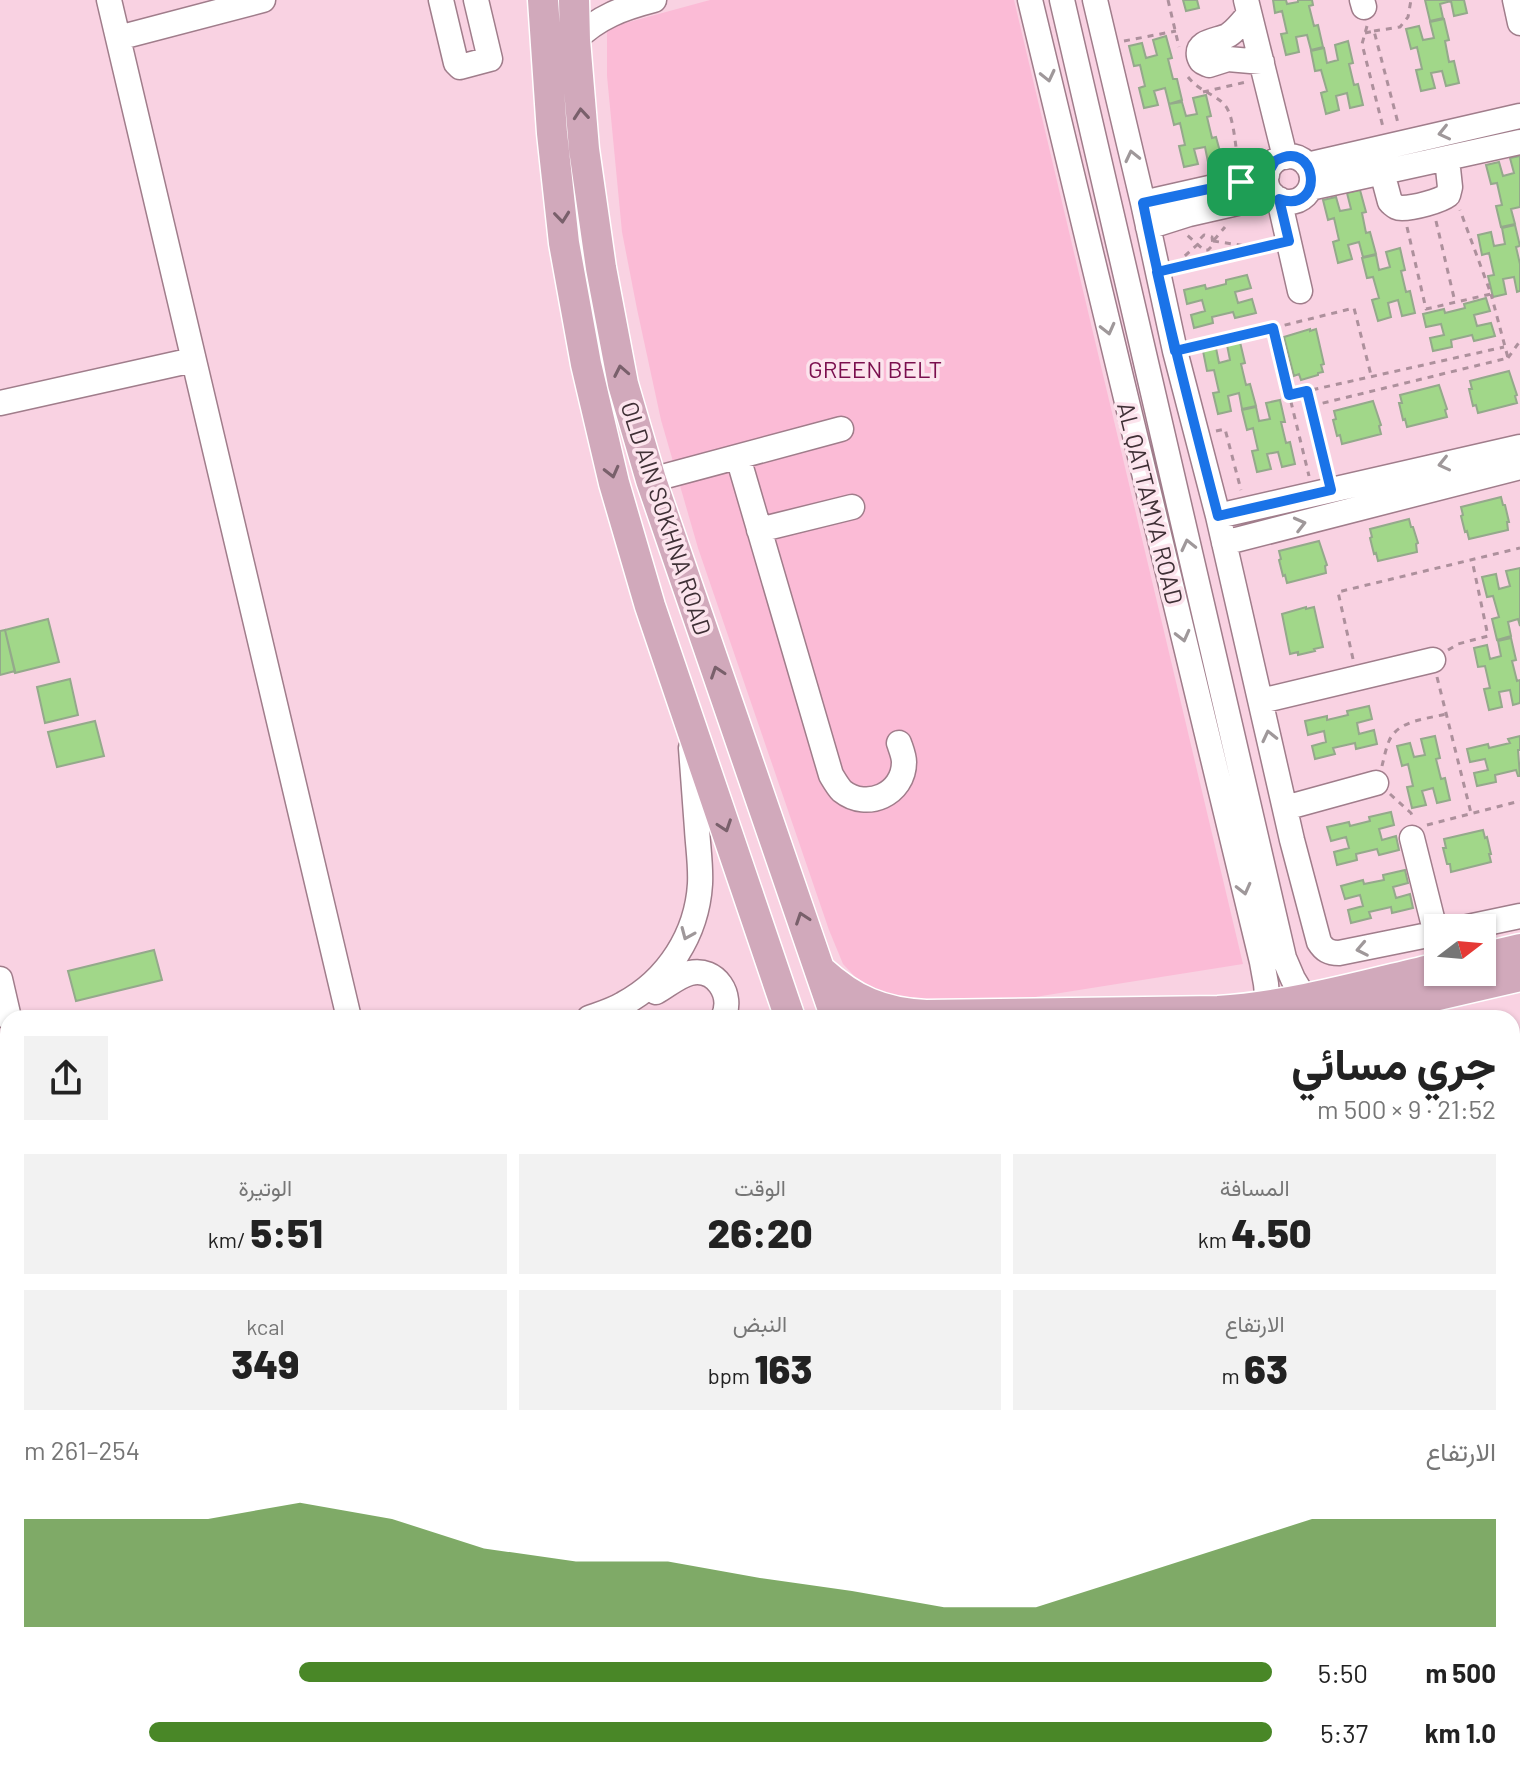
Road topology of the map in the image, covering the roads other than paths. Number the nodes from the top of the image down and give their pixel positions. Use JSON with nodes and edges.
{"nodes":[{"id":1,"x":109,"y":0,"type":"edge"},
{"id":2,"x":263,"y":0,"type":"edge"},
{"id":3,"x":441,"y":0,"type":"edge"},
{"id":4,"x":476,"y":0,"type":"edge"},
{"id":5,"x":543,"y":0,"type":"edge"},
{"id":6,"x":574,"y":0,"type":"edge"},
{"id":7,"x":654,"y":0,"type":"edge"},
{"id":8,"x":1030,"y":0,"type":"edge"},
{"id":9,"x":1062,"y":0,"type":"edge"},
{"id":10,"x":1095,"y":0,"type":"edge"},
{"id":11,"x":1515,"y":0,"type":"edge"},
{"id":12,"x":1248,"y":7,"type":"edge"},
{"id":13,"x":1520,"y":23,"type":"edge"},
{"id":14,"x":118,"y":38,"type":"junction"},
{"id":15,"x":575,"y":40,"type":"junction"},
{"id":16,"x":1263,"y":70,"type":"junction"},
{"id":17,"x":1520,"y":116,"type":"edge"},
{"id":18,"x":1520,"y":142,"type":"edge"},
{"id":19,"x":1447,"y":159,"type":"junction"},
{"id":20,"x":1301,"y":170,"type":"junction"},
{"id":21,"x":1382,"y":172,"type":"junction"},
{"id":22,"x":1273,"y":190,"type":"junction"},
{"id":23,"x":1146,"y":215,"type":"junction"},
{"id":24,"x":1116,"y":232,"type":"junction"},
{"id":25,"x":1086,"y":238,"type":"junction"},
{"id":26,"x":1300,"y":291,"type":"dead end"},
{"id":27,"x":193,"y":360,"type":"junction"},
{"id":28,"x":0,"y":403,"type":"edge"},
{"id":29,"x":841,"y":429,"type":"dead end"},
{"id":30,"x":1520,"y":447,"type":"edge"},
{"id":31,"x":738,"y":457,"type":"junction"},
{"id":32,"x":1520,"y":467,"type":"edge"},
{"id":33,"x":651,"y":480,"type":"junction"},
{"id":34,"x":852,"y":507,"type":"dead end"},
{"id":35,"x":1218,"y":516,"type":"junction"},
{"id":36,"x":759,"y":530,"type":"junction"},
{"id":37,"x":1224,"y":543,"type":"junction"},
{"id":38,"x":1433,"y":660,"type":"road end"},
{"id":39,"x":1261,"y":701,"type":"junction"},
{"id":40,"x":689,"y":718,"type":"junction"},
{"id":41,"x":899,"y":743,"type":"dead end"},
{"id":42,"x":1376,"y":783,"type":"road end"},
{"id":43,"x":1285,"y":808,"type":"junction"},
{"id":44,"x":1412,"y":838,"type":"dead end"},
{"id":45,"x":1292,"y":840,"type":"junction"},
{"id":46,"x":1258,"y":848,"type":"junction"},
{"id":47,"x":1428,"y":914,"type":"edge"},
{"id":48,"x":1520,"y":916,"type":"edge"},
{"id":49,"x":1496,"y":921,"type":"edge"},
{"id":50,"x":1520,"y":949,"type":"edge"},
{"id":51,"x":1424,"y":952,"type":"edge"},
{"id":52,"x":1496,"y":955,"type":"edge"},
{"id":53,"x":1424,"y":956,"type":"edge"},
{"id":54,"x":821,"y":971,"type":"junction"},
{"id":55,"x":1520,"y":976,"type":"edge"},
{"id":56,"x":0,"y":979,"type":"edge"},
{"id":57,"x":1305,"y":999,"type":"junction"},
{"id":58,"x":622,"y":1005,"type":"junction"},
{"id":59,"x":1268,"y":1006,"type":"junction"},
{"id":60,"x":7,"y":1010,"type":"edge"},
{"id":61,"x":347,"y":1010,"type":"edge"},
{"id":62,"x":609,"y":1010,"type":"edge"},
{"id":63,"x":725,"y":1010,"type":"edge"},
{"id":64,"x":787,"y":1010,"type":"edge"},
{"id":65,"x":833,"y":1010,"type":"edge"},
{"id":66,"x":888,"y":1010,"type":"edge"},
{"id":67,"x":1228,"y":1010,"type":"edge"},
{"id":68,"x":1373,"y":1010,"type":"edge"}],
"edges":[{"from":1,"to":14,"type":"street"},
{"from":2,"to":14,"type":"street"},
{"from":3,"to":4,"type":"street"},
{"from":5,"to":40,"type":"main road","name":"OLD AIN SOKHNA ROAD","one_way":true},
{"from":6,"to":15,"type":"main road","name":"OLD AIN SOKHNA ROAD"},
{"from":7,"to":15,"type":"street"},
{"from":8,"to":25,"type":"street","name":"AL QATTAMYA ROAD","one_way":true},
{"from":9,"to":24,"type":"street","name":"AL QATTAMYA ROAD"},
{"from":23,"to":10,"type":"street","one_way":true},
{"from":11,"to":13,"type":"street"},
{"from":12,"to":16,"type":"street"},
{"from":12,"to":16,"type":"street"},
{"from":14,"to":27,"type":"street"},
{"from":33,"to":15,"type":"main road","name":"OLD AIN SOKHNA ROAD","one_way":true},
{"from":16,"to":20,"type":"street"},
{"from":17,"to":20,"type":"street","one_way":true},
{"from":18,"to":19,"type":"street"},
{"from":19,"to":21,"type":"street"},
{"from":19,"to":21,"type":"street"},
{"from":20,"to":21,"type":"street"},
{"from":20,"to":22,"type":"street"},
{"from":20,"to":22,"type":"street"},
{"from":22,"to":23,"type":"street"},
{"from":22,"to":23,"type":"street"},
{"from":22,"to":26,"type":"street"},
{"from":23,"to":35,"type":"street"},
{"from":24,"to":25,"type":"street"},
{"from":46,"to":24,"type":"street","name":"AL QATTAMYA ROAD","one_way":true},
{"from":25,"to":59,"type":"street","name":"AL QATTAMYA ROAD","one_way":true},
{"from":27,"to":28,"type":"street"},
{"from":27,"to":61,"type":"street"},
{"from":29,"to":31,"type":"street"},
{"from":30,"to":35,"type":"street","one_way":true},
{"from":31,"to":33,"type":"street"},
{"from":31,"to":36,"type":"street"},
{"from":37,"to":32,"type":"street","one_way":true},
{"from":54,"to":33,"type":"main road","name":"OLD AIN SOKHNA ROAD","one_way":true},
{"from":34,"to":36,"type":"street"},
{"from":35,"to":37,"type":"street"},
{"from":36,"to":41,"type":"street"},
{"from":37,"to":39,"type":"street"},
{"from":38,"to":39,"type":"street"},
{"from":43,"to":39,"type":"street","one_way":true},
{"from":40,"to":58,"type":"street","one_way":true},
{"from":40,"to":64,"type":"main road","name":"OLD AIN SOKHNA ROAD","one_way":true},
{"from":42,"to":43,"type":"street"},
{"from":43,"to":45,"type":"street"},
{"from":44,"to":47,"type":"street"},
{"from":45,"to":46,"type":"street"},
{"from":51,"to":45,"type":"street","one_way":true},
{"from":46,"to":57,"type":"street","name":"AL QATTAMYA ROAD"},
{"from":48,"to":49,"type":"street"},
{"from":50,"to":52,"type":"main road"},
{"from":53,"to":57,"type":"main road"},
{"from":54,"to":65,"type":"main road","name":"OLD AIN SOKHNA ROAD"},
{"from":54,"to":66,"type":"main road"},
{"from":55,"to":68,"type":"main road"},
{"from":56,"to":60,"type":"street"},
{"from":57,"to":59,"type":"main road"},
{"from":58,"to":62,"type":"street"},
{"from":58,"to":63,"type":"street"},
{"from":59,"to":67,"type":"main road"}]}
